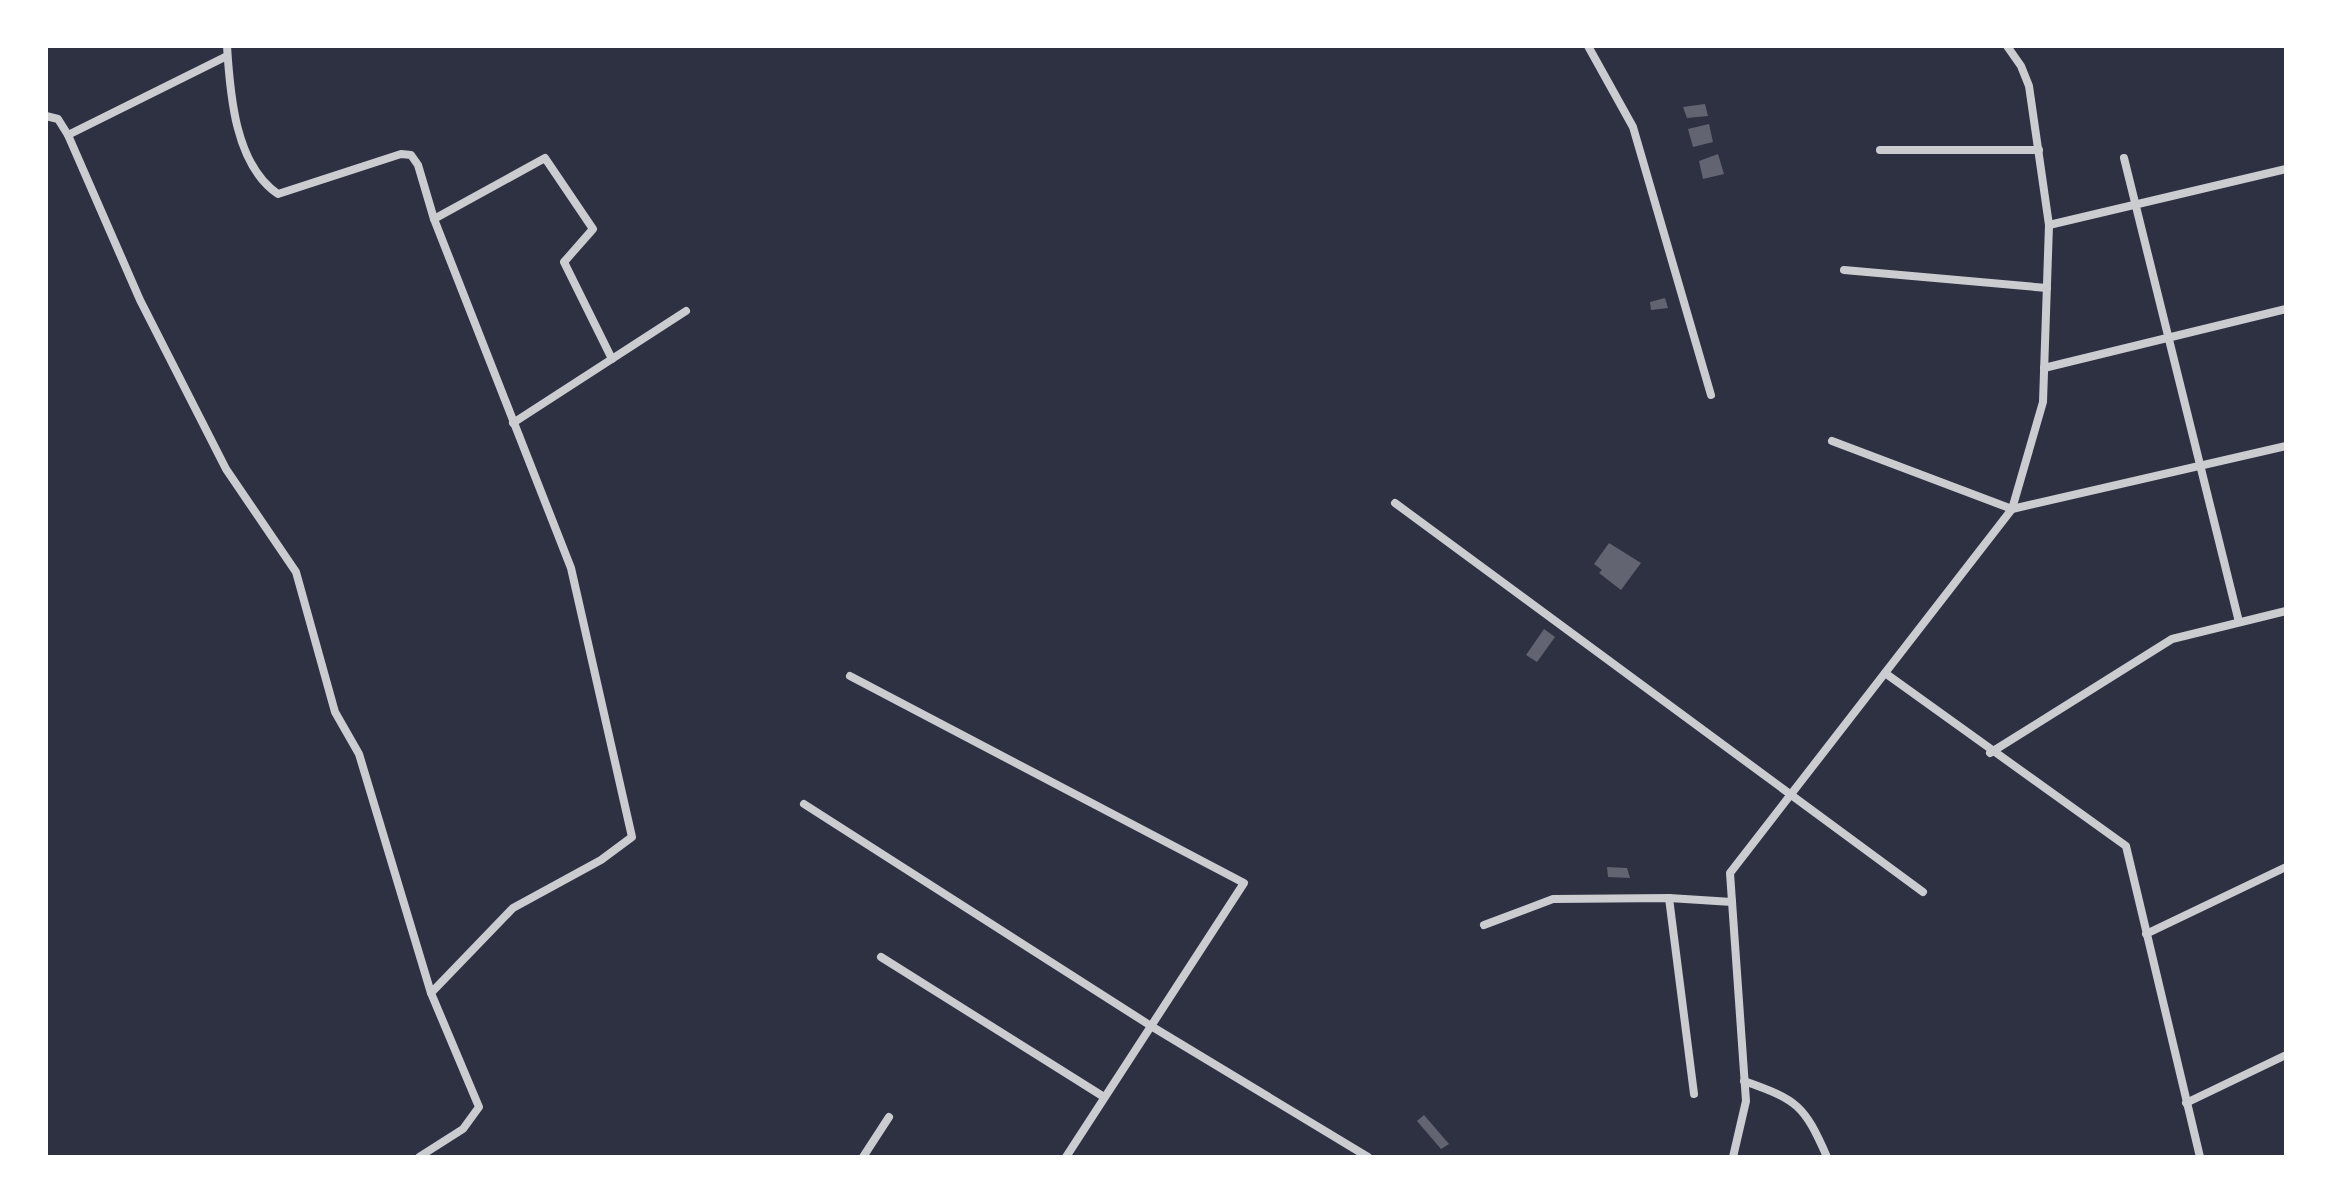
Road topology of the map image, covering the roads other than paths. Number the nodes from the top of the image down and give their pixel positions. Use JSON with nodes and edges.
{"nodes":[{"id":1,"x":1588,"y":46,"type":"edge"},
{"id":2,"x":2007,"y":46,"type":"edge"},
{"id":3,"x":227,"y":51,"type":"edge"},
{"id":4,"x":46,"y":116,"type":"edge"},
{"id":5,"x":68,"y":135,"type":"junction"},
{"id":6,"x":1880,"y":150,"type":"dead end"},
{"id":7,"x":2039,"y":150,"type":"junction"},
{"id":8,"x":2124,"y":158,"type":"dead end"},
{"id":9,"x":2286,"y":169,"type":"edge"},
{"id":10,"x":2135,"y":204,"type":"junction"},
{"id":11,"x":434,"y":219,"type":"junction"},
{"id":12,"x":2049,"y":225,"type":"junction"},
{"id":13,"x":1844,"y":270,"type":"dead end"},
{"id":14,"x":2047,"y":288,"type":"junction"},
{"id":15,"x":2286,"y":310,"type":"edge"},
{"id":16,"x":686,"y":311,"type":"dead end"},
{"id":17,"x":2168,"y":338,"type":"junction"},
{"id":18,"x":612,"y":359,"type":"junction"},
{"id":19,"x":2044,"y":368,"type":"junction"},
{"id":20,"x":1711,"y":395,"type":"dead end"},
{"id":21,"x":513,"y":423,"type":"junction"},
{"id":22,"x":1832,"y":441,"type":"dead end"},
{"id":23,"x":2286,"y":446,"type":"edge"},
{"id":24,"x":2200,"y":466,"type":"junction"},
{"id":25,"x":1395,"y":503,"type":"dead end"},
{"id":26,"x":2012,"y":509,"type":"junction"},
{"id":27,"x":2286,"y":611,"type":"edge"},
{"id":28,"x":2239,"y":622,"type":"junction"},
{"id":29,"x":1885,"y":673,"type":"junction"},
{"id":30,"x":850,"y":676,"type":"dead end"},
{"id":31,"x":1991,"y":752,"type":"junction"},
{"id":32,"x":1791,"y":795,"type":"junction"},
{"id":33,"x":804,"y":804,"type":"dead end"},
{"id":34,"x":2286,"y":867,"type":"edge"},
{"id":35,"x":1923,"y":892,"type":"dead end"},
{"id":36,"x":1669,"y":898,"type":"junction"},
{"id":37,"x":1732,"y":902,"type":"junction"},
{"id":38,"x":1484,"y":925,"type":"dead end"},
{"id":39,"x":2146,"y":934,"type":"junction"},
{"id":40,"x":881,"y":957,"type":"dead end"},
{"id":41,"x":431,"y":993,"type":"junction"},
{"id":42,"x":1151,"y":1026,"type":"junction"},
{"id":43,"x":2286,"y":1055,"type":"edge"},
{"id":44,"x":1744,"y":1081,"type":"junction"},
{"id":45,"x":1694,"y":1094,"type":"dead end"},
{"id":46,"x":1104,"y":1097,"type":"junction"},
{"id":47,"x":2186,"y":1103,"type":"junction"},
{"id":48,"x":889,"y":1117,"type":"dead end"},
{"id":49,"x":419,"y":1157,"type":"edge"},
{"id":50,"x":863,"y":1157,"type":"edge"},
{"id":51,"x":1066,"y":1157,"type":"edge"},
{"id":52,"x":1368,"y":1157,"type":"edge"},
{"id":53,"x":1733,"y":1157,"type":"edge"},
{"id":54,"x":1827,"y":1157,"type":"edge"},
{"id":55,"x":2200,"y":1157,"type":"edge"}],
"edges":[{"from":1,"to":20,"type":"street"},
{"from":2,"to":7,"type":"street"},
{"from":3,"to":5,"type":"street"},
{"from":3,"to":11,"type":"street"},
{"from":4,"to":5,"type":"street"},
{"from":5,"to":41,"type":"street"},
{"from":6,"to":7,"type":"street"},
{"from":7,"to":12,"type":"street"},
{"from":8,"to":10,"type":"street"},
{"from":9,"to":10,"type":"street"},
{"from":10,"to":12,"type":"street"},
{"from":10,"to":17,"type":"street"},
{"from":11,"to":18,"type":"street"},
{"from":11,"to":21,"type":"street"},
{"from":12,"to":14,"type":"street"},
{"from":13,"to":14,"type":"street"},
{"from":14,"to":19,"type":"street"},
{"from":15,"to":17,"type":"street"},
{"from":16,"to":18,"type":"street"},
{"from":17,"to":19,"type":"street"},
{"from":17,"to":24,"type":"street"},
{"from":18,"to":21,"type":"street"},
{"from":19,"to":26,"type":"street"},
{"from":21,"to":41,"type":"street"},
{"from":22,"to":26,"type":"street"},
{"from":23,"to":24,"type":"street"},
{"from":24,"to":26,"type":"street"},
{"from":24,"to":28,"type":"street"},
{"from":25,"to":32,"type":"street"},
{"from":26,"to":29,"type":"street"},
{"from":27,"to":28,"type":"street"},
{"from":28,"to":31,"type":"street"},
{"from":29,"to":31,"type":"street"},
{"from":29,"to":32,"type":"street"},
{"from":30,"to":42,"type":"street"},
{"from":31,"to":39,"type":"street"},
{"from":32,"to":35,"type":"street"},
{"from":32,"to":37,"type":"street"},
{"from":33,"to":42,"type":"street"},
{"from":34,"to":39,"type":"street"},
{"from":36,"to":37,"type":"street"},
{"from":36,"to":38,"type":"street"},
{"from":36,"to":45,"type":"street"},
{"from":37,"to":44,"type":"street"},
{"from":39,"to":47,"type":"street"},
{"from":40,"to":46,"type":"street"},
{"from":41,"to":49,"type":"street"},
{"from":42,"to":46,"type":"street"},
{"from":42,"to":52,"type":"street"},
{"from":43,"to":47,"type":"street"},
{"from":44,"to":53,"type":"street"},
{"from":44,"to":54,"type":"street"},
{"from":46,"to":51,"type":"street"},
{"from":47,"to":55,"type":"street"},
{"from":48,"to":50,"type":"street"}]}
